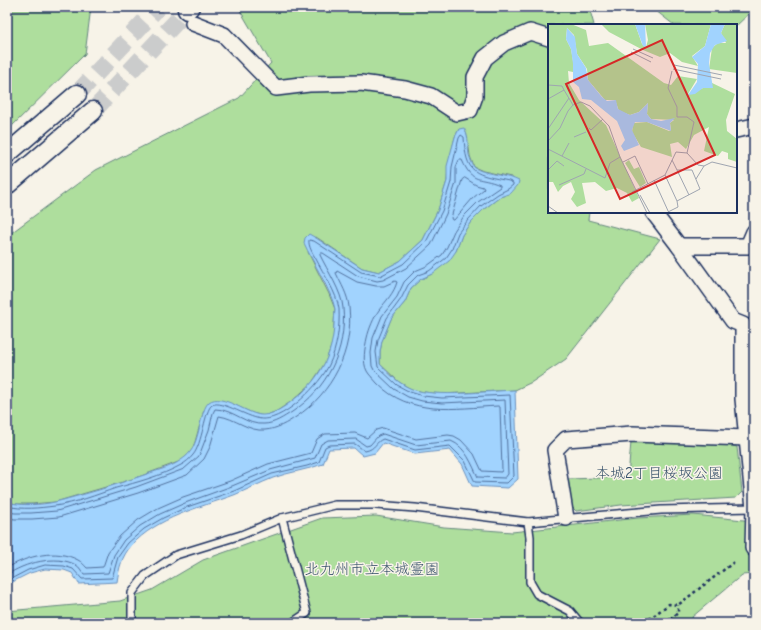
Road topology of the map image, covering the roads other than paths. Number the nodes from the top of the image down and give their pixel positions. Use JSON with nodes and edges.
{"nodes":[{"id":1,"x":190,"y":13,"type":"edge"},
{"id":2,"x":548,"y":38,"type":"edge"},
{"id":3,"x":77,"y":94,"type":"tunnel mouth"},
{"id":4,"x":93,"y":111,"type":"tunnel mouth"},
{"id":5,"x":754,"y":126,"type":"edge"},
{"id":6,"x":737,"y":130,"type":"edge"},
{"id":7,"x":7,"y":154,"type":"edge"},
{"id":8,"x":7,"y":185,"type":"edge"},
{"id":9,"x":654,"y":213,"type":"edge"},
{"id":10,"x":752,"y":242,"type":"edge"},
{"id":11,"x":679,"y":246,"type":"junction"},
{"id":12,"x":748,"y":325,"type":"edge"},
{"id":13,"x":748,"y":399,"type":"edge"},
{"id":14,"x":747,"y":438,"type":"junction"},
{"id":15,"x":754,"y":508,"type":"edge"},
{"id":16,"x":282,"y":518,"type":"junction"},
{"id":17,"x":566,"y":518,"type":"junction"},
{"id":18,"x":528,"y":522,"type":"junction"},
{"id":19,"x":753,"y":548,"type":"dead end"},
{"id":20,"x":295,"y":621,"type":"dead end"},
{"id":21,"x":132,"y":623,"type":"edge"},
{"id":22,"x":580,"y":623,"type":"edge"}],
"edges":[{"from":1,"to":2,"type":"street"},
{"from":3,"to":7,"type":"street"},
{"from":4,"to":8,"type":"street"},
{"from":5,"to":6,"type":"street"},
{"from":9,"to":11,"type":"street"},
{"from":10,"to":11,"type":"street"},
{"from":11,"to":12,"type":"street"},
{"from":12,"to":13,"type":"street"},
{"from":13,"to":14,"type":"street"},
{"from":14,"to":15,"type":"street"},
{"from":14,"to":17,"type":"street"},
{"from":15,"to":17,"type":"lane"},
{"from":15,"to":19,"type":"street"},
{"from":16,"to":18,"type":"lane"},
{"from":16,"to":20,"type":"lane"},
{"from":16,"to":21,"type":"lane"},
{"from":17,"to":18,"type":"lane"},
{"from":18,"to":22,"type":"lane"}]}
